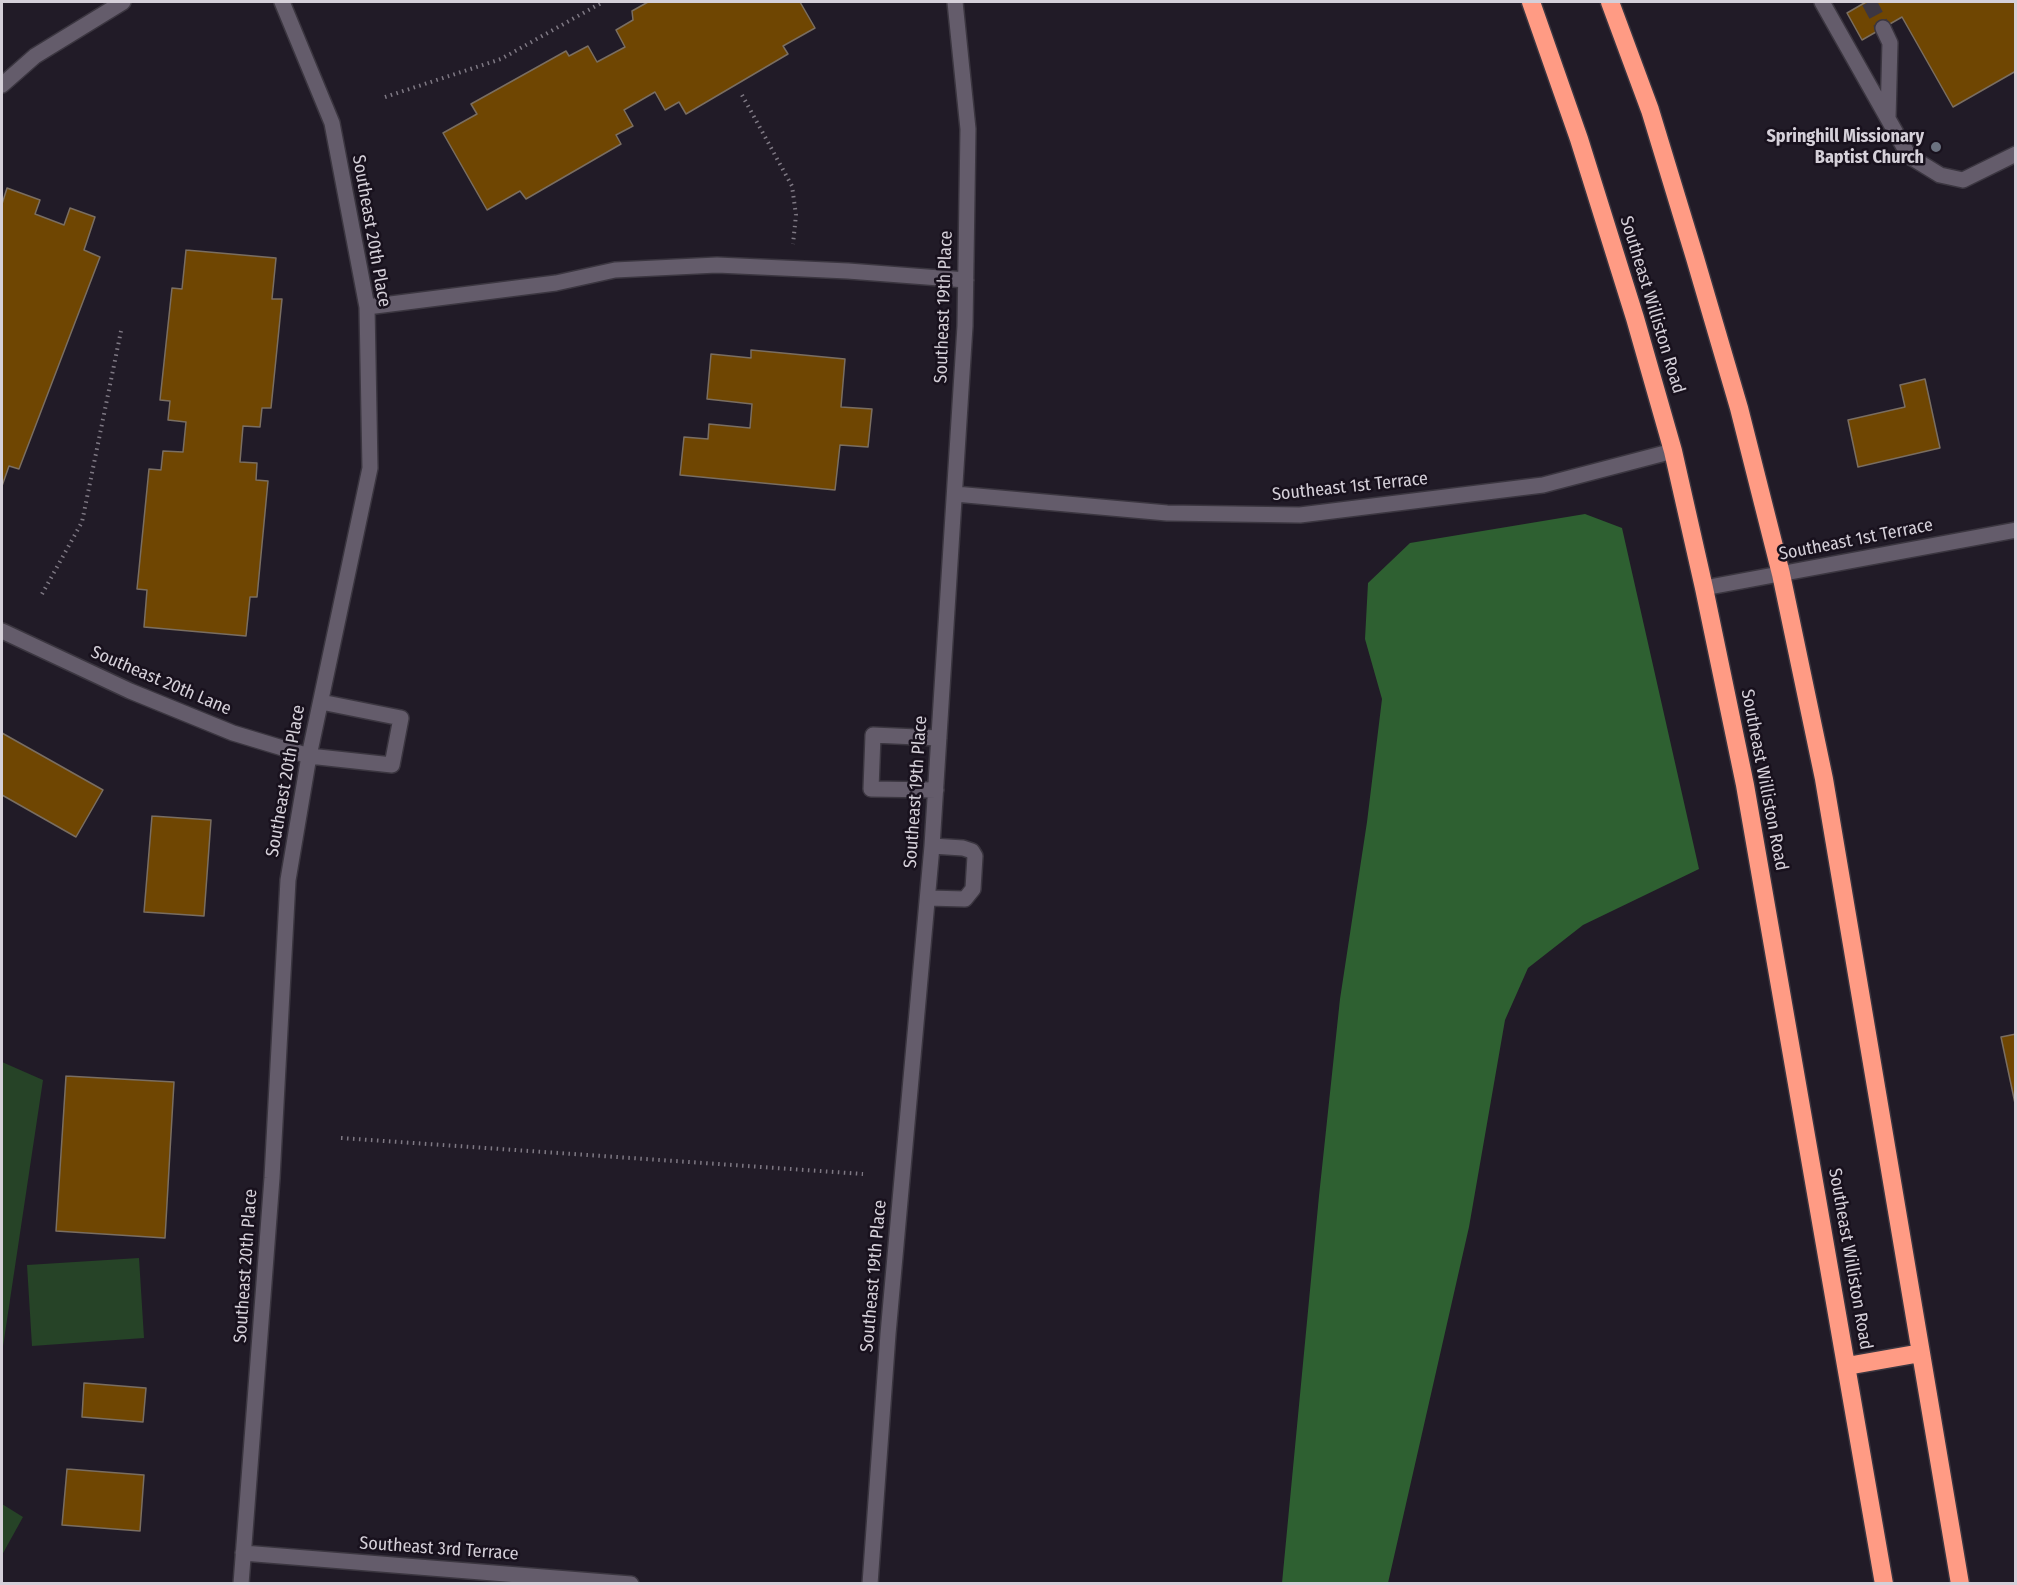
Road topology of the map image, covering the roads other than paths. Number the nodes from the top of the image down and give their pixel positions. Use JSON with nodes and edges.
{"nodes":[{"id":1,"x":123,"y":2,"type":"edge"},
{"id":2,"x":282,"y":2,"type":"edge"},
{"id":3,"x":955,"y":2,"type":"edge"},
{"id":4,"x":1531,"y":2,"type":"edge"},
{"id":5,"x":1610,"y":2,"type":"edge"},
{"id":6,"x":1822,"y":2,"type":"edge"},
{"id":7,"x":1883,"y":28,"type":"tunnel mouth"},
{"id":8,"x":2,"y":85,"type":"edge"},
{"id":9,"x":1887,"y":118,"type":"junction"},
{"id":10,"x":2016,"y":154,"type":"edge"},
{"id":11,"x":966,"y":280,"type":"junction"},
{"id":12,"x":367,"y":307,"type":"junction"},
{"id":13,"x":1673,"y":451,"type":"junction"},
{"id":14,"x":955,"y":494,"type":"junction"},
{"id":15,"x":2016,"y":530,"type":"edge"},
{"id":16,"x":1781,"y":574,"type":"junction"},
{"id":17,"x":1704,"y":588,"type":"junction"},
{"id":18,"x":2,"y":630,"type":"edge"},
{"id":19,"x":321,"y":702,"type":"junction"},
{"id":20,"x":939,"y":738,"type":"junction"},
{"id":21,"x":309,"y":756,"type":"junction"},
{"id":22,"x":936,"y":790,"type":"junction"},
{"id":23,"x":932,"y":846,"type":"junction"},
{"id":24,"x":928,"y":898,"type":"junction"},
{"id":25,"x":1921,"y":1353,"type":"junction"},
{"id":26,"x":1847,"y":1366,"type":"junction"},
{"id":27,"x":243,"y":1553,"type":"junction"},
{"id":28,"x":241,"y":1584,"type":"edge"},
{"id":29,"x":631,"y":1584,"type":"edge"},
{"id":30,"x":870,"y":1584,"type":"edge"},
{"id":31,"x":1884,"y":1584,"type":"edge"},
{"id":32,"x":1960,"y":1584,"type":"edge"}],
"edges":[{"from":1,"to":8,"type":"street"},
{"from":2,"to":12,"type":"street","name":"Southeast 20th Place"},
{"from":3,"to":11,"type":"street","name":"Southeast 19th Place"},
{"from":4,"to":13,"type":"highway","name":"Southeast Williston Road"},
{"from":5,"to":16,"type":"highway"},
{"from":6,"to":9,"type":"street"},
{"from":7,"to":9,"type":"street"},
{"from":9,"to":10,"type":"street"},
{"from":11,"to":12,"type":"street"},
{"from":11,"to":14,"type":"street","name":"Southeast 19th Place"},
{"from":12,"to":19,"type":"street","name":"Southeast 20th Place"},
{"from":13,"to":14,"type":"street","name":"Southeast 1st Terrace"},
{"from":13,"to":17,"type":"highway","name":"Southeast Williston Road"},
{"from":14,"to":20,"type":"street","name":"Southeast 19th Place"},
{"from":15,"to":16,"type":"street","name":"Southeast 1st Terrace"},
{"from":16,"to":17,"type":"street","name":"Southeast 1st Terrace"},
{"from":16,"to":25,"type":"highway"},
{"from":17,"to":26,"type":"highway","name":"Southeast Williston Road"},
{"from":18,"to":21,"type":"street","name":"Southeast 20th Lane"},
{"from":19,"to":21,"type":"street","name":"Southeast 20th Place"},
{"from":19,"to":21,"type":"street","name":"Southeast 20th Lane"},
{"from":20,"to":22,"type":"street","name":"Southeast 19th Place"},
{"from":20,"to":22,"type":"street"},
{"from":21,"to":27,"type":"street","name":"Southeast 20th Place"},
{"from":22,"to":23,"type":"street","name":"Southeast 19th Place"},
{"from":23,"to":24,"type":"street","name":"Southeast 19th Place"},
{"from":23,"to":24,"type":"street"},
{"from":24,"to":30,"type":"street","name":"Southeast 19th Place"},
{"from":25,"to":26,"type":"highway"},
{"from":25,"to":32,"type":"highway"},
{"from":26,"to":31,"type":"highway","name":"Southeast Williston Road"},
{"from":27,"to":28,"type":"street","name":"Southeast 20th Place"},
{"from":27,"to":29,"type":"street","name":"Southeast 3rd Terrace"}]}
